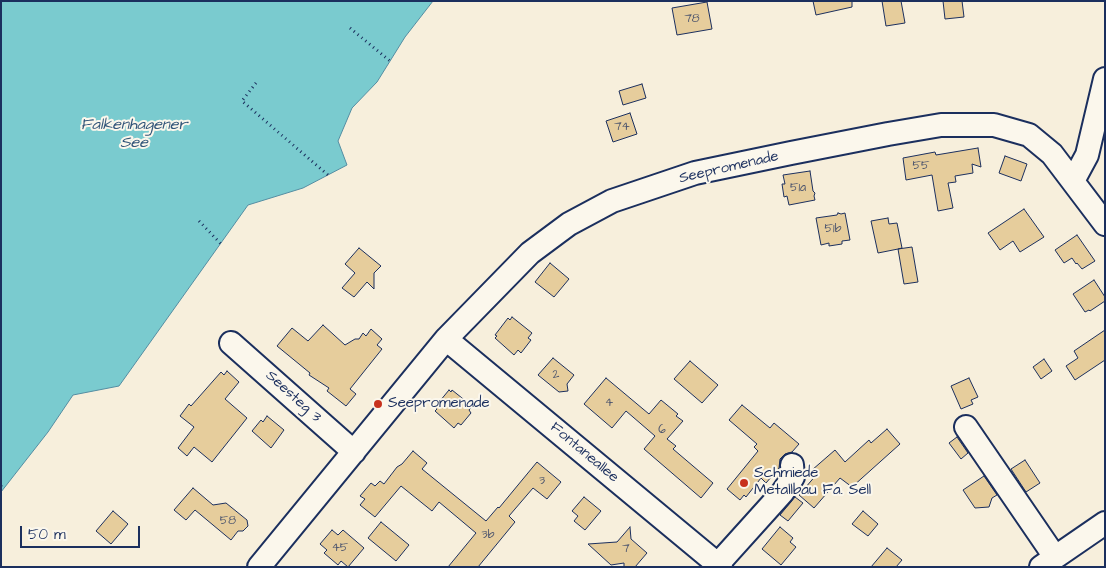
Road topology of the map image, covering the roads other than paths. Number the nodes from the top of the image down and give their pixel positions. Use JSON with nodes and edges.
{"nodes":[{"id":1,"x":1105,"y":79,"type":"edge"},
{"id":2,"x":1073,"y":181,"type":"junction"},
{"id":3,"x":1105,"y":224,"type":"edge"},
{"id":4,"x":446,"y":339,"type":"junction"},
{"id":5,"x":231,"y":343,"type":"dead end"},
{"id":6,"x":966,"y":427,"type":"dead end"},
{"id":7,"x":354,"y":452,"type":"junction"},
{"id":8,"x":792,"y":465,"type":"dead end"},
{"id":9,"x":1105,"y":523,"type":"edge"},
{"id":10,"x":1048,"y":562,"type":"edge"},
{"id":11,"x":264,"y":565,"type":"edge"},
{"id":12,"x":720,"y":565,"type":"edge"}],
"edges":[{"from":1,"to":2,"type":"street"},
{"from":2,"to":3,"type":"street","name":"Seepromenade"},
{"from":2,"to":4,"type":"street","name":"Seepromenade"},
{"from":4,"to":7,"type":"street","name":"Seepromenade"},
{"from":4,"to":12,"type":"street","name":"Fontaneallee"},
{"from":5,"to":7,"type":"street","name":"Seesteg 3"},
{"from":6,"to":10,"type":"street"},
{"from":7,"to":11,"type":"street","name":"Seepromenade"},
{"from":8,"to":12,"type":"street"},
{"from":9,"to":10,"type":"street"}]}
